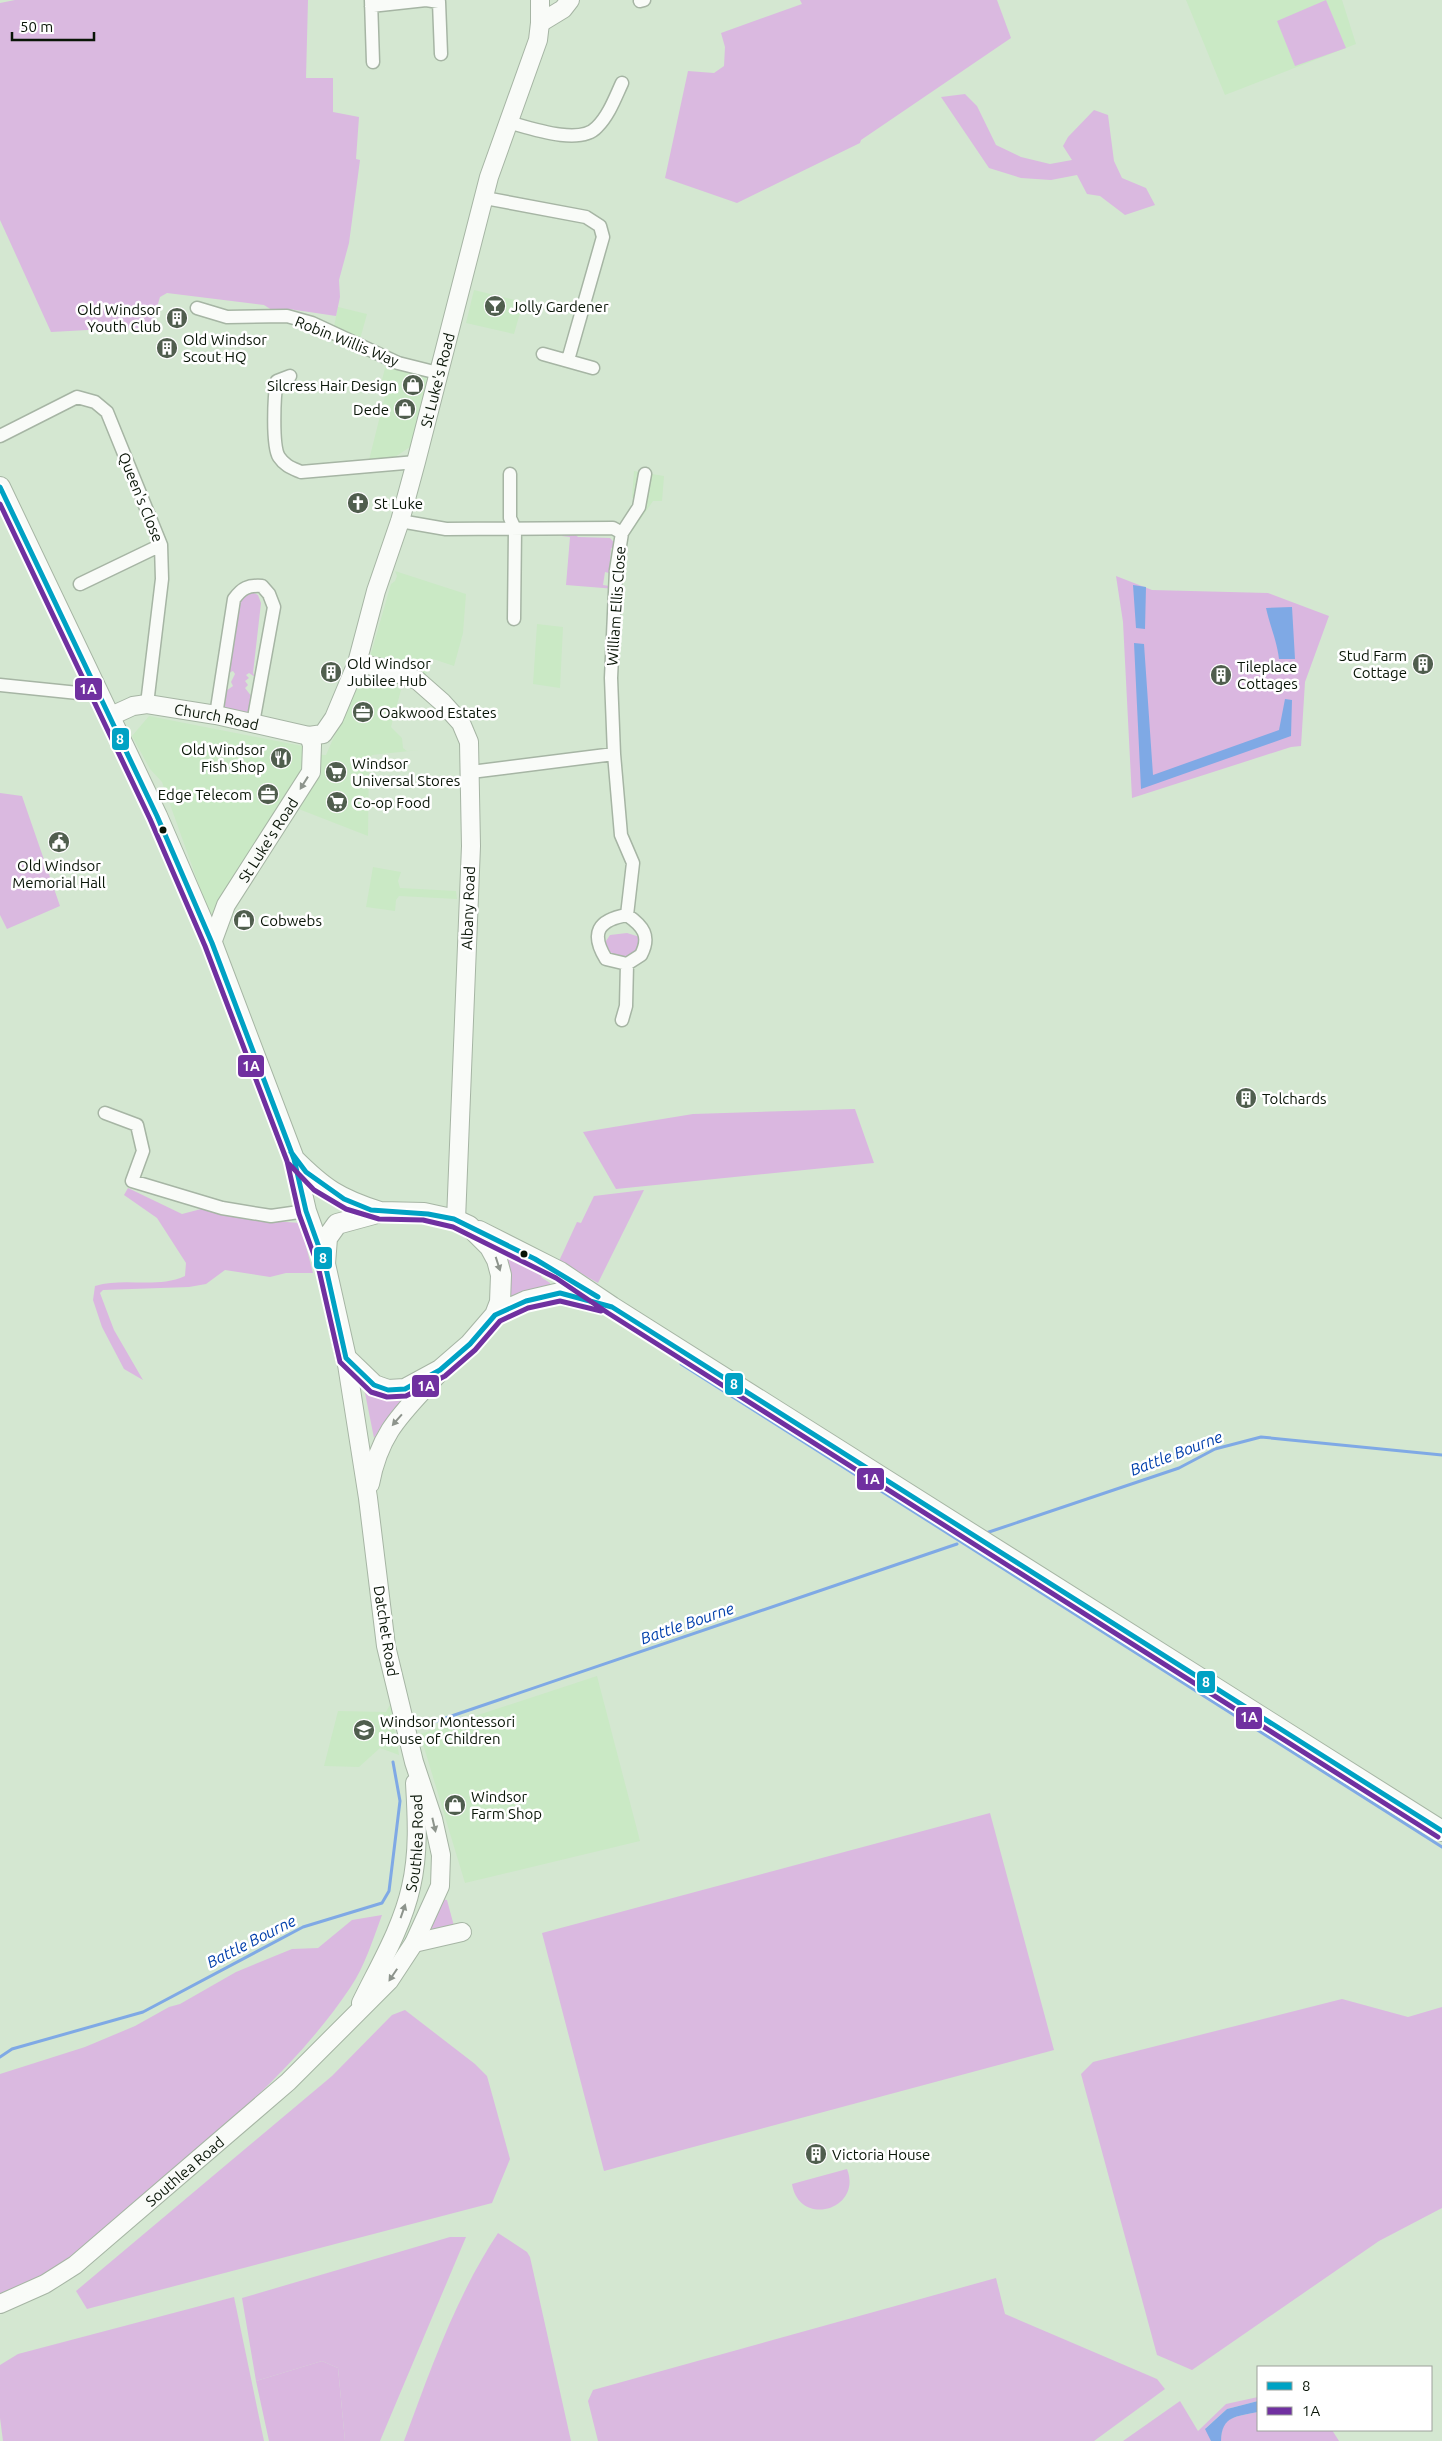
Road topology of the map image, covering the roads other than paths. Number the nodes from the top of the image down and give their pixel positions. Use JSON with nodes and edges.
{"nodes":[{"id":1,"x":540,"y":0,"type":"edge"},
{"id":2,"x":570,"y":0,"type":"edge"},
{"id":3,"x":371,"y":3,"type":"edge"},
{"id":4,"x":540,"y":22,"type":"junction"},
{"id":5,"x":442,"y":54,"type":"dead end"},
{"id":6,"x":373,"y":62,"type":"dead end"},
{"id":7,"x":622,"y":83,"type":"dead end"},
{"id":8,"x":508,"y":122,"type":"junction"},
{"id":9,"x":485,"y":198,"type":"junction"},
{"id":10,"x":197,"y":308,"type":"dead end"},
{"id":11,"x":543,"y":354,"type":"dead end"},
{"id":12,"x":568,"y":360,"type":"junction"},
{"id":13,"x":593,"y":368,"type":"dead end"},
{"id":14,"x":438,"y":373,"type":"junction"},
{"id":15,"x":290,"y":376,"type":"dead end"},
{"id":16,"x":0,"y":436,"type":"edge"},
{"id":17,"x":416,"y":462,"type":"junction"},
{"id":18,"x":510,"y":474,"type":"dead end"},
{"id":19,"x":645,"y":474,"type":"dead end"},
{"id":20,"x":0,"y":487,"type":"edge"},
{"id":21,"x":400,"y":521,"type":"junction"},
{"id":22,"x":514,"y":529,"type":"junction"},
{"id":23,"x":622,"y":533,"type":"junction"},
{"id":24,"x":161,"y":545,"type":"junction"},
{"id":25,"x":80,"y":584,"type":"dead end"},
{"id":26,"x":514,"y":619,"type":"dead end"},
{"id":27,"x":356,"y":663,"type":"junction"},
{"id":28,"x":0,"y":685,"type":"edge"},
{"id":29,"x":100,"y":692,"type":"junction"},
{"id":30,"x":147,"y":704,"type":"junction"},
{"id":31,"x":216,"y":715,"type":"junction"},
{"id":32,"x":111,"y":716,"type":"junction"},
{"id":33,"x":252,"y":723,"type":"junction"},
{"id":34,"x":316,"y":735,"type":"junction"},
{"id":35,"x":614,"y":754,"type":"junction"},
{"id":36,"x":470,"y":772,"type":"junction"},
{"id":37,"x":627,"y":915,"type":"junction"},
{"id":38,"x":212,"y":943,"type":"junction"},
{"id":39,"x":627,"y":964,"type":"junction"},
{"id":40,"x":622,"y":1020,"type":"dead end"},
{"id":41,"x":105,"y":1113,"type":"dead end"},
{"id":42,"x":294,"y":1159,"type":"junction"},
{"id":43,"x":306,"y":1211,"type":"junction"},
{"id":44,"x":381,"y":1212,"type":"junction"},
{"id":45,"x":462,"y":1223,"type":"junction"},
{"id":46,"x":325,"y":1264,"type":"junction"},
{"id":47,"x":612,"y":1307,"type":"junction"},
{"id":48,"x":495,"y":1315,"type":"junction"},
{"id":49,"x":346,"y":1358,"type":"junction"},
{"id":50,"x":440,"y":1370,"type":"junction"},
{"id":51,"x":368,"y":1498,"type":"junction"},
{"id":52,"x":414,"y":1762,"type":"junction"},
{"id":53,"x":1442,"y":1831,"type":"edge"},
{"id":54,"x":412,"y":1886,"type":"junction"},
{"id":55,"x":440,"y":1886,"type":"junction"},
{"id":56,"x":462,"y":1932,"type":"dead end"},
{"id":57,"x":414,"y":1943,"type":"junction"},
{"id":58,"x":354,"y":2018,"type":"junction"},
{"id":59,"x":0,"y":2304,"type":"edge"}],
"edges":[{"from":1,"to":4,"type":"main road","name":"St Luke's Road"},
{"from":2,"to":4,"type":"main road"},
{"from":3,"to":5,"type":"street"},
{"from":3,"to":6,"type":"street"},
{"from":4,"to":8,"type":"main road","name":"St Luke's Road"},
{"from":7,"to":8,"type":"street"},
{"from":8,"to":9,"type":"main road","name":"St Luke's Road"},
{"from":9,"to":12,"type":"street"},
{"from":9,"to":14,"type":"main road","name":"St Luke's Road"},
{"from":10,"to":14,"type":"street","name":"Robin Willis Way"},
{"from":11,"to":12,"type":"street"},
{"from":12,"to":13,"type":"street"},
{"from":14,"to":17,"type":"main road","name":"St Luke's Road"},
{"from":15,"to":17,"type":"street"},
{"from":16,"to":24,"type":"street","name":"Queen's Close"},
{"from":17,"to":21,"type":"main road","name":"St Luke's Road"},
{"from":18,"to":22,"type":"street"},
{"from":19,"to":23,"type":"street"},
{"from":20,"to":29,"type":"main road"},
{"from":21,"to":22,"type":"street","name":"William Ellis Close"},
{"from":21,"to":27,"type":"main road","name":"St Luke's Road"},
{"from":22,"to":23,"type":"street","name":"William Ellis Close"},
{"from":22,"to":26,"type":"street"},
{"from":23,"to":35,"type":"street","name":"William Ellis Close"},
{"from":24,"to":25,"type":"street"},
{"from":24,"to":30,"type":"street","name":"Queen's Close"},
{"from":27,"to":34,"type":"main road","name":"St Luke's Road"},
{"from":27,"to":36,"type":"main road","name":"Albany Road"},
{"from":28,"to":29,"type":"street"},
{"from":29,"to":32,"type":"main road"},
{"from":30,"to":31,"type":"main road","name":"Church Road"},
{"from":30,"to":32,"type":"main road","name":"Church Road"},
{"from":31,"to":33,"type":"main road","name":"Church Road"},
{"from":31,"to":33,"type":"street"},
{"from":32,"to":38,"type":"main road"},
{"from":33,"to":34,"type":"main road","name":"Church Road"},
{"from":34,"to":38,"type":"main road","name":"St Luke's Road","one_way":true},
{"from":35,"to":36,"type":"street"},
{"from":35,"to":37,"type":"street","name":"William Ellis Close"},
{"from":36,"to":45,"type":"main road","name":"Albany Road"},
{"from":37,"to":39,"type":"street"},
{"from":37,"to":39,"type":"street"},
{"from":38,"to":42,"type":"main road"},
{"from":39,"to":40,"type":"street"},
{"from":41,"to":43,"type":"street"},
{"from":42,"to":43,"type":"main road"},
{"from":42,"to":44,"type":"main road"},
{"from":43,"to":46,"type":"main road"},
{"from":44,"to":45,"type":"main road"},
{"from":44,"to":46,"type":"main road"},
{"from":45,"to":47,"type":"main road"},
{"from":45,"to":48,"type":"main road","one_way":true},
{"from":46,"to":49,"type":"main road"},
{"from":47,"to":48,"type":"main road"},
{"from":47,"to":53,"type":"main road"},
{"from":48,"to":50,"type":"main road"},
{"from":49,"to":50,"type":"main road"},
{"from":49,"to":51,"type":"main road","name":"Datchet Road"},
{"from":50,"to":51,"type":"main road","name":"Datchet Road","one_way":true},
{"from":51,"to":52,"type":"main road","name":"Datchet Road"},
{"from":52,"to":54,"type":"main road","name":"Southlea Road"},
{"from":52,"to":55,"type":"main road","name":"Southlea Road","one_way":true},
{"from":54,"to":55,"type":"main road"},
{"from":58,"to":54,"type":"main road","name":"Southlea Road","one_way":true},
{"from":55,"to":57,"type":"main road","name":"Southlea Road"},
{"from":56,"to":57,"type":"main road"},
{"from":57,"to":58,"type":"main road","name":"Southlea Road","one_way":true},
{"from":58,"to":59,"type":"main road","name":"Southlea Road"}]}
